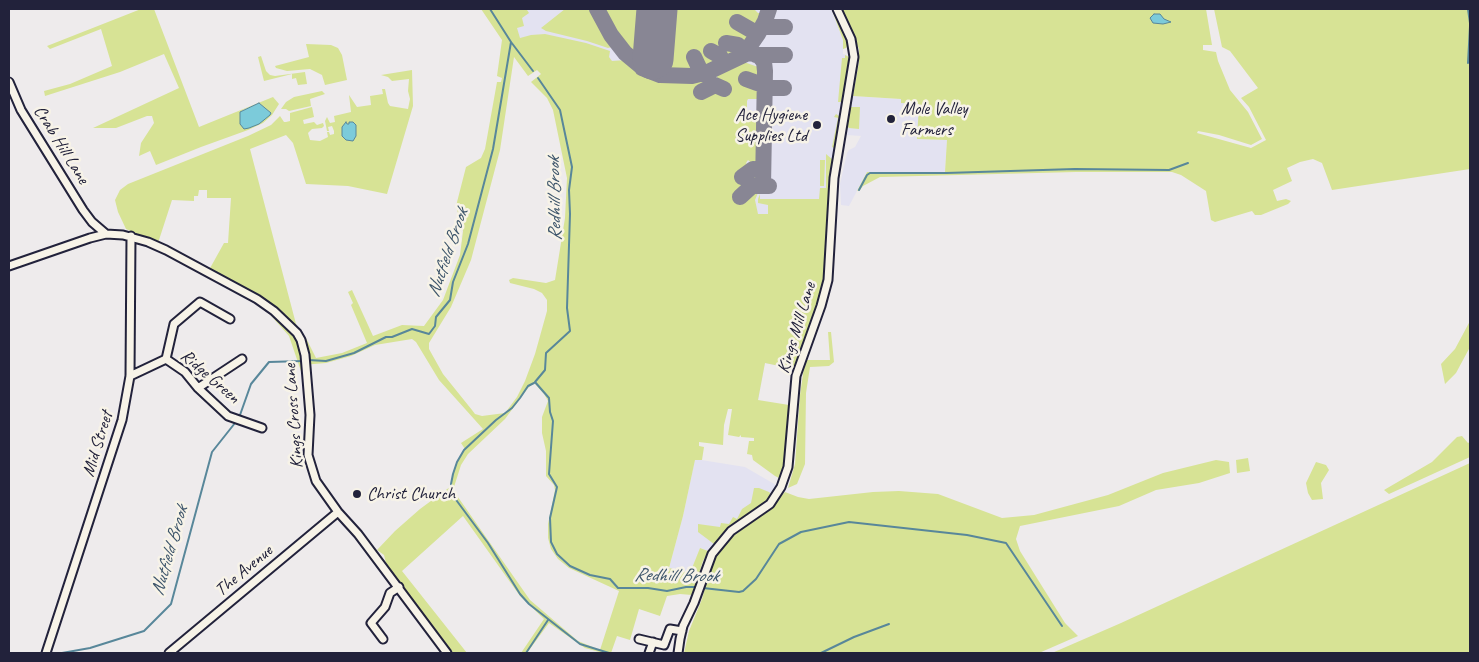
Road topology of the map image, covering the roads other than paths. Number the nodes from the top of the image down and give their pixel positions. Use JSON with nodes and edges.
{"nodes":[{"id":1,"x":837,"y":9,"type":"edge"},
{"id":2,"x":9,"y":82,"type":"edge"},
{"id":3,"x":92,"y":222,"type":"junction"},
{"id":4,"x":106,"y":234,"type":"junction"},
{"id":5,"x":131,"y":236,"type":"junction"},
{"id":6,"x":90,"y":238,"type":"junction"},
{"id":7,"x":9,"y":266,"type":"edge"},
{"id":8,"x":230,"y":319,"type":"dead end"},
{"id":9,"x":166,"y":359,"type":"junction"},
{"id":10,"x":242,"y":359,"type":"dead end"},
{"id":11,"x":130,"y":376,"type":"junction"},
{"id":12,"x":198,"y":388,"type":"junction"},
{"id":13,"x":262,"y":428,"type":"dead end"},
{"id":14,"x":338,"y":512,"type":"junction"},
{"id":15,"x":399,"y":587,"type":"junction"},
{"id":16,"x":682,"y":631,"type":"junction"},
{"id":17,"x":383,"y":639,"type":"dead end"},
{"id":18,"x":639,"y":639,"type":"dead end"},
{"id":19,"x":652,"y":642,"type":"junction"},
{"id":20,"x":46,"y":652,"type":"edge"},
{"id":21,"x":169,"y":653,"type":"edge"},
{"id":22,"x":447,"y":653,"type":"edge"},
{"id":23,"x":650,"y":653,"type":"edge"},
{"id":24,"x":678,"y":653,"type":"edge"}],
"edges":[{"from":1,"to":16,"type":"street","name":"Kings Mill Lane"},
{"from":2,"to":3,"type":"street","name":"Crab Hill Lane"},
{"from":3,"to":4,"type":"street","name":"Crab Hill Lane"},
{"from":3,"to":6,"type":"street"},
{"from":4,"to":5,"type":"street","name":"Kings Cross Lane"},
{"from":4,"to":6,"type":"street","name":"Kings Cross Lane"},
{"from":5,"to":11,"type":"street","name":"Mid Street"},
{"from":5,"to":14,"type":"street","name":"Kings Cross Lane"},
{"from":6,"to":7,"type":"street","name":"Kings Cross Lane"},
{"from":8,"to":9,"type":"street"},
{"from":9,"to":11,"type":"street"},
{"from":9,"to":12,"type":"street","name":"Ridge Green"},
{"from":10,"to":12,"type":"street"},
{"from":11,"to":20,"type":"street","name":"Mid Street"},
{"from":12,"to":13,"type":"street","name":"Ridge Green"},
{"from":14,"to":15,"type":"street","name":"Kings Cross Lane"},
{"from":14,"to":21,"type":"street","name":"The Avenue"},
{"from":15,"to":17,"type":"street"},
{"from":15,"to":22,"type":"street","name":"Kings Cross Lane"},
{"from":16,"to":19,"type":"street"},
{"from":16,"to":24,"type":"street","name":"Kings Mill Lane"},
{"from":18,"to":19,"type":"street"},
{"from":19,"to":23,"type":"street"}]}
